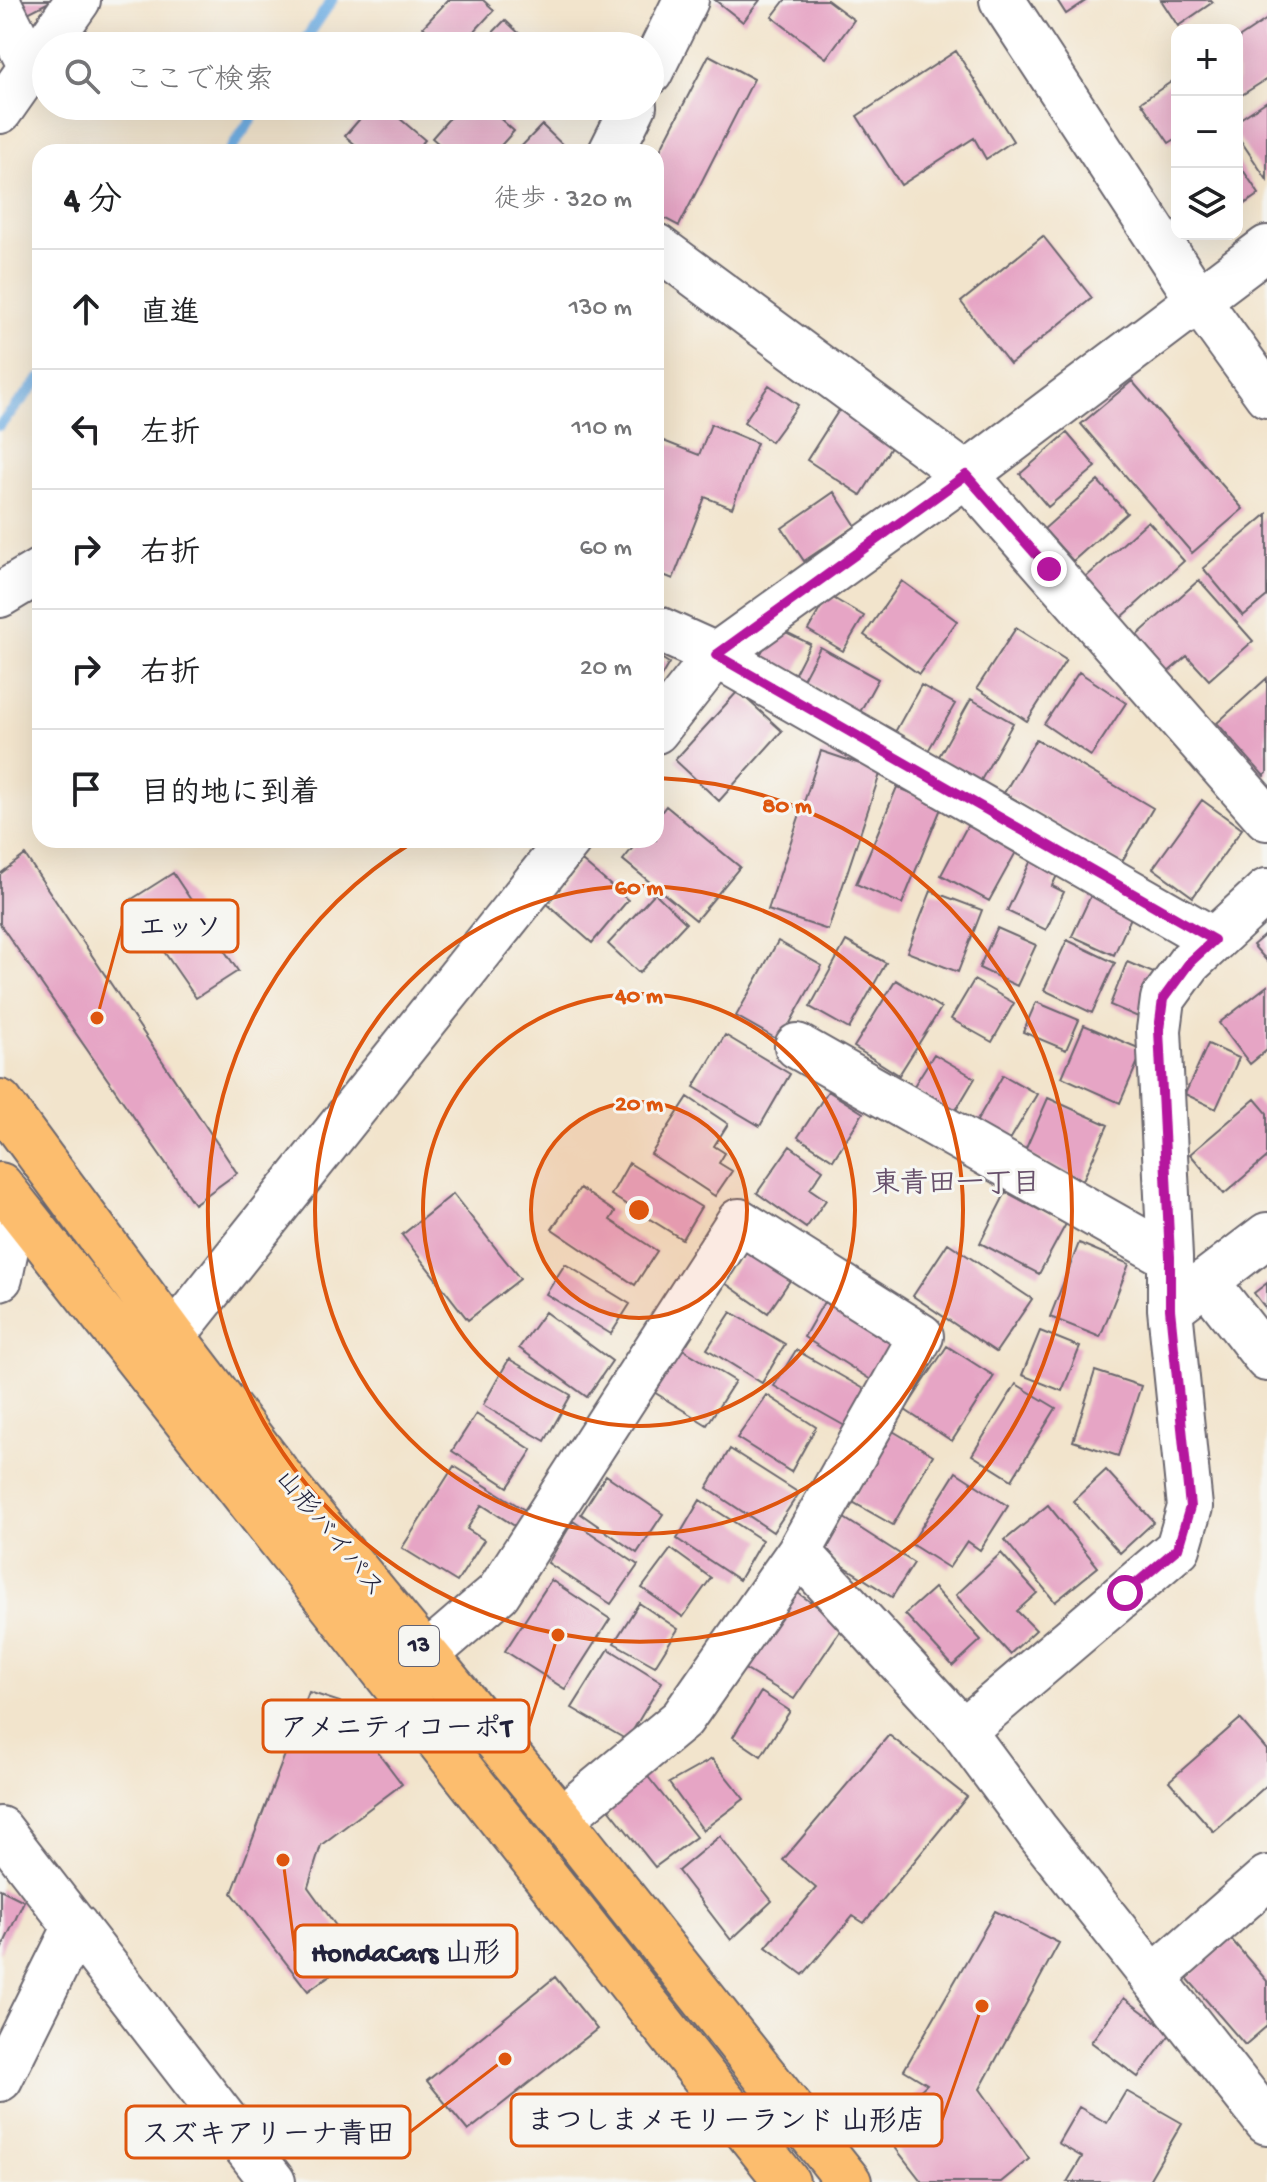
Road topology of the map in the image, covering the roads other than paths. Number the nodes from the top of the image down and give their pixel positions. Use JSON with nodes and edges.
{"nodes":[{"id":1,"x":78,"y":0,"type":"edge"},
{"id":2,"x":686,"y":0,"type":"edge"},
{"id":3,"x":1002,"y":0,"type":"edge"},
{"id":4,"x":0,"y":6,"type":"edge"},
{"id":5,"x":56,"y":32,"type":"edge"},
{"id":6,"x":664,"y":45,"type":"edge"},
{"id":7,"x":31,"y":67,"type":"joint"},
{"id":8,"x":0,"y":111,"type":"edge"},
{"id":9,"x":627,"y":120,"type":"edge"},
{"id":10,"x":615,"y":144,"type":"edge"},
{"id":11,"x":1267,"y":248,"type":"edge"},
{"id":12,"x":664,"y":254,"type":"edge"},
{"id":13,"x":1199,"y":301,"type":"junction"},
{"id":14,"x":1267,"y":395,"type":"edge"},
{"id":15,"x":966,"y":475,"type":"junction"},
{"id":16,"x":32,"y":576,"type":"edge"},
{"id":17,"x":0,"y":595,"type":"edge"},
{"id":18,"x":664,"y":632,"type":"edge"},
{"id":19,"x":716,"y":655,"type":"junction"},
{"id":20,"x":664,"y":721,"type":"edge"},
{"id":21,"x":1267,"y":818,"type":"edge"},
{"id":22,"x":563,"y":848,"type":"edge"},
{"id":23,"x":1267,"y":891,"type":"edge"},
{"id":24,"x":1214,"y":940,"type":"junction"},
{"id":25,"x":797,"y":1046,"type":"dead end"},
{"id":26,"x":0,"y":1102,"type":"edge"},
{"id":27,"x":7,"y":1195,"type":"edge"},
{"id":28,"x":1267,"y":1235,"type":"edge"},
{"id":29,"x":1170,"y":1257,"type":"junction"},
{"id":30,"x":0,"y":1278,"type":"edge"},
{"id":31,"x":1206,"y":1281,"type":"junction"},
{"id":32,"x":1170,"y":1309,"type":"junction"},
{"id":33,"x":173,"y":1336,"type":"junction"},
{"id":34,"x":1267,"y":1359,"type":"edge"},
{"id":35,"x":799,"y":1552,"type":"junction"},
{"id":36,"x":426,"y":1655,"type":"junction"},
{"id":37,"x":963,"y":1731,"type":"junction"},
{"id":38,"x":561,"y":1819,"type":"junction"},
{"id":39,"x":0,"y":1829,"type":"edge"},
{"id":40,"x":1267,"y":1878,"type":"edge"},
{"id":41,"x":76,"y":1926,"type":"junction"},
{"id":42,"x":1153,"y":1978,"type":"junction"},
{"id":43,"x":0,"y":2079,"type":"edge"},
{"id":44,"x":1267,"y":2122,"type":"edge"},
{"id":45,"x":260,"y":2176,"type":"edge"},
{"id":46,"x":787,"y":2182,"type":"edge"},
{"id":47,"x":849,"y":2182,"type":"edge"}],
"edges":[{"from":1,"to":5,"type":"street"},
{"from":2,"to":6,"type":"street"},
{"from":3,"to":13,"type":"street"},
{"from":4,"to":7,"type":"street"},
{"from":7,"to":8,"type":"street"},
{"from":9,"to":10,"type":"street"},
{"from":11,"to":13,"type":"street"},
{"from":12,"to":15,"type":"street"},
{"from":13,"to":14,"type":"street"},
{"from":13,"to":15,"type":"street"},
{"from":15,"to":19,"type":"street"},
{"from":15,"to":21,"type":"street"},
{"from":16,"to":17,"type":"street"},
{"from":18,"to":19,"type":"street"},
{"from":19,"to":20,"type":"street"},
{"from":19,"to":24,"type":"street"},
{"from":22,"to":33,"type":"street"},
{"from":23,"to":24,"type":"street"},
{"from":24,"to":29,"type":"street"},
{"from":25,"to":29,"type":"street"},
{"from":26,"to":33,"type":"highway","name":"山形バイパス","number":"13"},
{"from":27,"to":30,"type":"street"},
{"from":27,"to":46,"type":"highway","name":"山形バイパス","number":"13"},
{"from":28,"to":31,"type":"street"},
{"from":29,"to":32,"type":"street"},
{"from":31,"to":32,"type":"street"},
{"from":31,"to":34,"type":"street"},
{"from":32,"to":37,"type":"street"},
{"from":33,"to":36,"type":"highway","name":"山形バイパス","number":"13"},
{"from":35,"to":36,"type":"street"},
{"from":35,"to":37,"type":"street"},
{"from":35,"to":38,"type":"street"},
{"from":36,"to":38,"type":"highway","name":"山形バイパス","number":"13"},
{"from":37,"to":42,"type":"street"},
{"from":38,"to":47,"type":"highway","name":"山形バイパス","number":"13"},
{"from":39,"to":41,"type":"street"},
{"from":40,"to":42,"type":"street"},
{"from":41,"to":43,"type":"street"},
{"from":41,"to":45,"type":"street"},
{"from":42,"to":44,"type":"street"}]}
